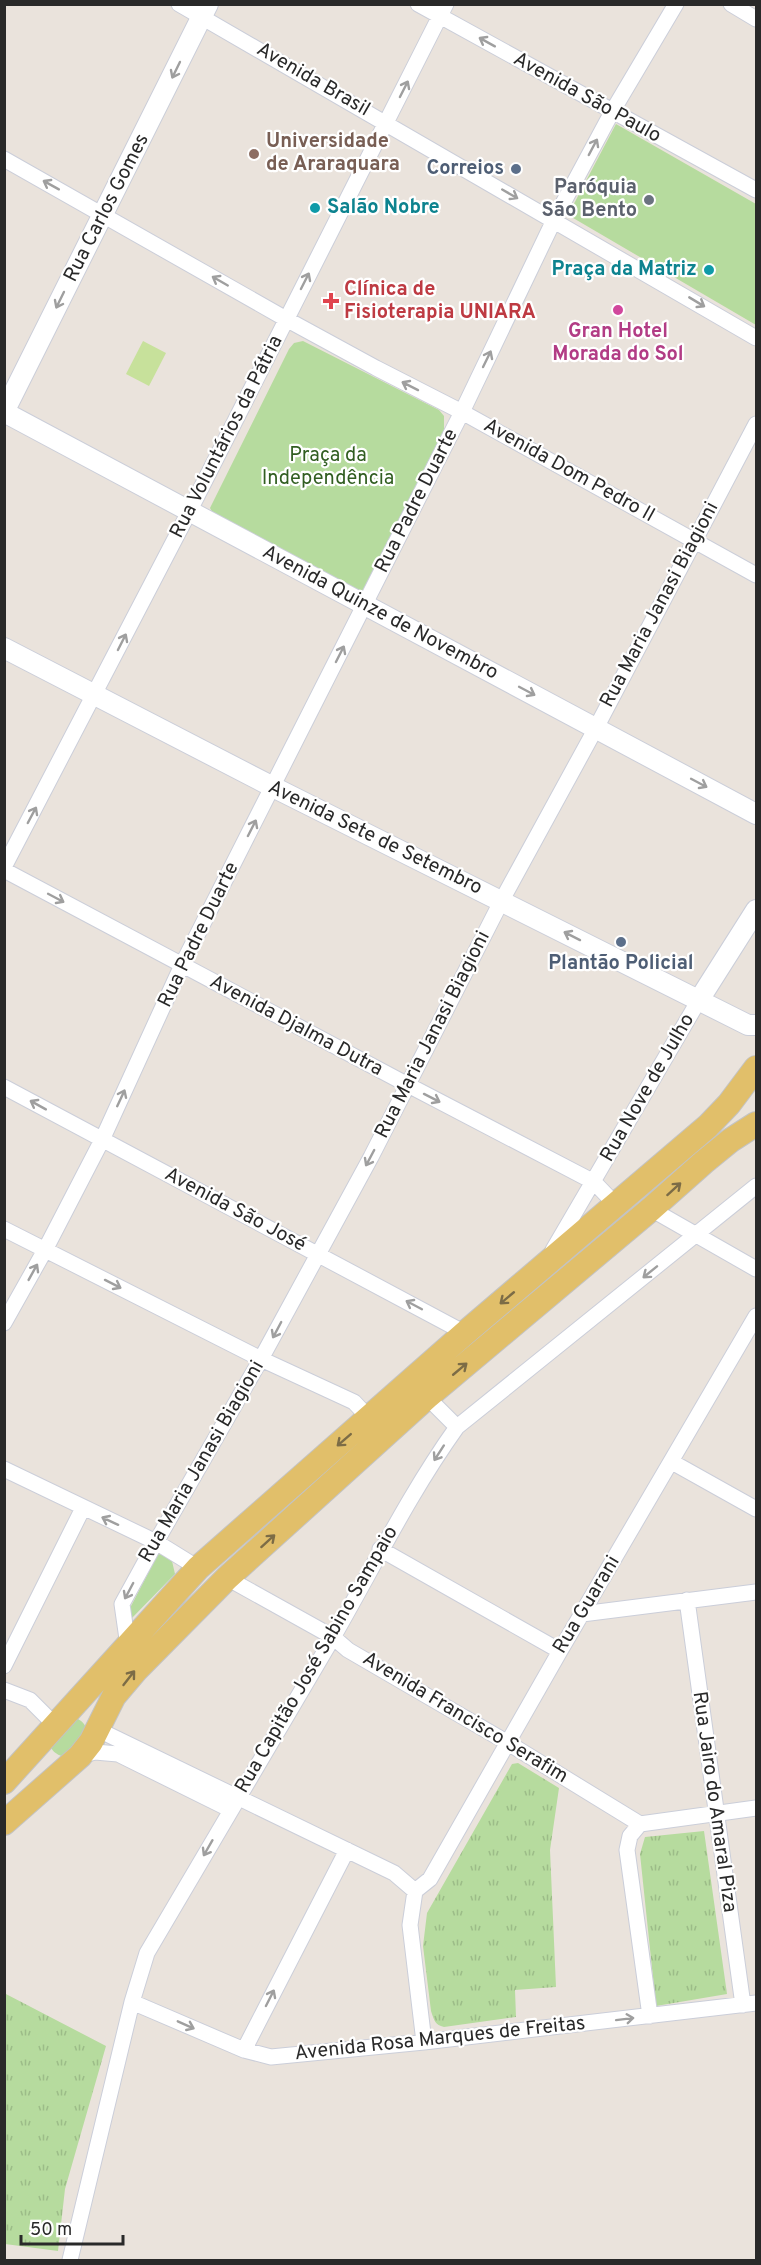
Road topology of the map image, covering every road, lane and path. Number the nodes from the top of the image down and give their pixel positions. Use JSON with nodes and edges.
{"nodes":[{"id":1,"x":179,"y":4,"type":"edge"},
{"id":2,"x":418,"y":4,"type":"edge"},
{"id":3,"x":676,"y":4,"type":"edge"},
{"id":4,"x":731,"y":4,"type":"edge"},
{"id":5,"x":443,"y":10,"type":"edge"},
{"id":6,"x":205,"y":11,"type":"edge"},
{"id":7,"x":756,"y":19,"type":"edge"},
{"id":8,"x":612,"y":112,"type":"junction"},
{"id":9,"x":387,"y":123,"type":"junction"},
{"id":10,"x":4,"y":159,"type":"edge"},
{"id":11,"x":756,"y":190,"type":"edge"},
{"id":12,"x":102,"y":214,"type":"junction"},
{"id":13,"x":554,"y":220,"type":"junction"},
{"id":14,"x":286,"y":319,"type":"junction"},
{"id":15,"x":756,"y":338,"type":"edge"},
{"id":16,"x":4,"y":412,"type":"edge"},
{"id":17,"x":462,"y":412,"type":"junction"},
{"id":18,"x":756,"y":424,"type":"edge"},
{"id":19,"x":189,"y":512,"type":"junction"},
{"id":20,"x":694,"y":540,"type":"junction"},
{"id":21,"x":756,"y":575,"type":"edge"},
{"id":22,"x":364,"y":605,"type":"junction"},
{"id":23,"x":4,"y":648,"type":"edge"},
{"id":24,"x":94,"y":695,"type":"junction"},
{"id":25,"x":596,"y":728,"type":"junction"},
{"id":26,"x":273,"y":787,"type":"junction"},
{"id":27,"x":756,"y":814,"type":"edge"},
{"id":28,"x":4,"y":869,"type":"edge"},
{"id":29,"x":502,"y":900,"type":"junction"},
{"id":30,"x":756,"y":910,"type":"edge"},
{"id":31,"x":182,"y":965,"type":"junction"},
{"id":32,"x":699,"y":1000,"type":"junction"},
{"id":33,"x":754,"y":1029,"type":"edge"},
{"id":34,"x":756,"y":1068,"type":"edge"},
{"id":35,"x":408,"y":1086,"type":"junction"},
{"id":36,"x":4,"y":1087,"type":"edge"},
{"id":37,"x":756,"y":1124,"type":"edge"},
{"id":38,"x":102,"y":1140,"type":"junction"},
{"id":39,"x":594,"y":1182,"type":"junction"},
{"id":40,"x":756,"y":1186,"type":"edge"},
{"id":41,"x":615,"y":1204,"type":"junction"},
{"id":42,"x":651,"y":1209,"type":"junction"},
{"id":43,"x":4,"y":1229,"type":"edge"},
{"id":44,"x":695,"y":1235,"type":"junction"},
{"id":45,"x":616,"y":1239,"type":"junction"},
{"id":46,"x":45,"y":1250,"type":"junction"},
{"id":47,"x":318,"y":1253,"type":"junction"},
{"id":48,"x":542,"y":1269,"type":"junction"},
{"id":49,"x":756,"y":1269,"type":"edge"},
{"id":50,"x":756,"y":1316,"type":"edge"},
{"id":51,"x":4,"y":1323,"type":"edge"},
{"id":52,"x":465,"y":1333,"type":"junction"},
{"id":53,"x":261,"y":1359,"type":"junction"},
{"id":54,"x":427,"y":1397,"type":"junction"},
{"id":55,"x":369,"y":1418,"type":"junction"},
{"id":56,"x":457,"y":1427,"type":"junction"},
{"id":57,"x":672,"y":1462,"type":"junction"},
{"id":58,"x":4,"y":1469,"type":"edge"},
{"id":59,"x":83,"y":1508,"type":"junction"},
{"id":60,"x":756,"y":1509,"type":"edge"},
{"id":61,"x":156,"y":1542,"type":"junction"},
{"id":62,"x":381,"y":1549,"type":"junction"},
{"id":63,"x":198,"y":1568,"type":"junction"},
{"id":64,"x":226,"y":1578,"type":"junction"},
{"id":65,"x":756,"y":1592,"type":"edge"},
{"id":66,"x":687,"y":1600,"type":"junction"},
{"id":67,"x":582,"y":1614,"type":"junction"},
{"id":68,"x":333,"y":1637,"type":"junction"},
{"id":69,"x":128,"y":1646,"type":"junction"},
{"id":70,"x":560,"y":1651,"type":"junction"},
{"id":71,"x":4,"y":1666,"type":"edge"},
{"id":72,"x":4,"y":1690,"type":"edge"},
{"id":73,"x":62,"y":1717,"type":"junction"},
{"id":74,"x":98,"y":1727,"type":"junction"},
{"id":75,"x":38,"y":1743,"type":"junction"},
{"id":76,"x":508,"y":1743,"type":"junction"},
{"id":77,"x":73,"y":1763,"type":"junction"},
{"id":78,"x":4,"y":1782,"type":"edge"},
{"id":79,"x":234,"y":1804,"type":"junction"},
{"id":80,"x":756,"y":1808,"type":"edge"},
{"id":81,"x":715,"y":1814,"type":"junction"},
{"id":82,"x":4,"y":1823,"type":"edge"},
{"id":83,"x":640,"y":1824,"type":"junction"},
{"id":84,"x":347,"y":1850,"type":"junction"},
{"id":85,"x":415,"y":1891,"type":"junction"},
{"id":86,"x":132,"y":2002,"type":"junction"},
{"id":87,"x":750,"y":2004,"type":"edge"},
{"id":88,"x":650,"y":2016,"type":"junction"},
{"id":89,"x":424,"y":2042,"type":"junction"},
{"id":90,"x":244,"y":2050,"type":"junction"},
{"id":91,"x":70,"y":2260,"type":"edge"}],
"edges":[{"from":1,"to":6,"type":"street","name":"Avenida Brasil"},
{"from":2,"to":5,"type":"street","name":"Avenida São Paulo"},
{"from":3,"to":8,"type":"street","name":"Rua Padre Duarte"},
{"from":4,"to":7,"type":"street"},
{"from":8,"to":5,"type":"street","name":"Avenida São Paulo","one_way":true},
{"from":9,"to":5,"type":"street","name":"Rua Voluntários da Pátria","one_way":true},
{"from":6,"to":9,"type":"street","name":"Avenida Brasil"},
{"from":6,"to":12,"type":"street","name":"Rua Carlos Gomes","one_way":true},
{"from":8,"to":11,"type":"street","name":"Avenida São Paulo"},
{"from":13,"to":8,"type":"street","name":"Rua Padre Duarte","one_way":true},
{"from":9,"to":13,"type":"street","name":"Avenida Brasil","one_way":true},
{"from":14,"to":9,"type":"street","name":"Rua Voluntários da Pátria","one_way":true},
{"from":12,"to":10,"type":"street","name":"Avenida Dom Pedro II","one_way":true},
{"from":14,"to":12,"type":"street","name":"Avenida Dom Pedro II","one_way":true},
{"from":12,"to":16,"type":"street","name":"Rua Carlos Gomes","one_way":true},
{"from":13,"to":15,"type":"street","name":"Avenida Brasil","one_way":true},
{"from":17,"to":13,"type":"street","name":"Rua Padre Duarte","one_way":true},
{"from":17,"to":14,"type":"street","name":"Avenida Dom Pedro II","one_way":true},
{"from":14,"to":19,"type":"street","name":"Rua Voluntários da Pátria"},
{"from":16,"to":19,"type":"street","name":"Avenida Quinze de Novembro"},
{"from":17,"to":20,"type":"street","name":"Avenida Dom Pedro II"},
{"from":17,"to":22,"type":"street","name":"Rua Padre Duarte"},
{"from":18,"to":20,"type":"street","name":"Rua Maria Janasi Biagioni"},
{"from":19,"to":22,"type":"street","name":"Avenida Quinze de Novembro"},
{"from":24,"to":19,"type":"street","name":"Rua Voluntários da Pátria","one_way":true},
{"from":20,"to":21,"type":"street","name":"Avenida Dom Pedro II"},
{"from":20,"to":25,"type":"street","name":"Rua Maria Janasi Biagioni"},
{"from":22,"to":25,"type":"street","name":"Avenida Quinze de Novembro","one_way":true},
{"from":26,"to":22,"type":"street","name":"Rua Padre Duarte","one_way":true},
{"from":23,"to":24,"type":"street","name":"Avenida Sete de Setembro"},
{"from":24,"to":26,"type":"street","name":"Avenida Sete de Setembro"},
{"from":28,"to":24,"type":"street","name":"Rua Voluntários da Pátria","one_way":true},
{"from":25,"to":27,"type":"street","name":"Avenida Quinze de Novembro","one_way":true},
{"from":25,"to":29,"type":"street","name":"Rua Maria Janasi Biagioni"},
{"from":26,"to":29,"type":"street","name":"Avenida Sete de Setembro"},
{"from":31,"to":26,"type":"street","name":"Rua Padre Duarte","one_way":true},
{"from":28,"to":31,"type":"street","name":"Avenida Djalma Dutra","one_way":true},
{"from":32,"to":29,"type":"street","name":"Avenida Sete de Setembro","one_way":true},
{"from":29,"to":35,"type":"street","name":"Rua Maria Janasi Biagioni"},
{"from":30,"to":32,"type":"street","name":"Rua Nove de Julho"},
{"from":31,"to":35,"type":"street","name":"Avenida Djalma Dutra"},
{"from":38,"to":31,"type":"street","name":"Rua Padre Duarte","one_way":true},
{"from":32,"to":33,"type":"street","name":"Avenida Sete de Setembro"},
{"from":32,"to":39,"type":"street","name":"Rua Nove de Julho"},
{"from":34,"to":41,"type":"main road"},
{"from":35,"to":39,"type":"street","name":"Avenida Djalma Dutra","one_way":true},
{"from":35,"to":47,"type":"street","name":"Rua Maria Janasi Biagioni","one_way":true},
{"from":38,"to":36,"type":"street","name":"Avenida São José","one_way":true},
{"from":42,"to":37,"type":"main road","one_way":true},
{"from":38,"to":46,"type":"street","name":"Rua Padre Duarte"},
{"from":38,"to":47,"type":"street","name":"Avenida São José"},
{"from":39,"to":41,"type":"street","name":"Avenida Djalma Dutra"},
{"from":39,"to":48,"type":"street","name":"Rua Nove de Julho"},
{"from":40,"to":44,"type":"street","name":"Rua Capitão José Sabino Sampaio"},
{"from":41,"to":45,"type":"main road"},
{"from":41,"to":48,"type":"main road"},
{"from":42,"to":44,"type":"street"},
{"from":42,"to":45,"type":"main road"},
{"from":43,"to":46,"type":"street"},
{"from":44,"to":49,"type":"street"},
{"from":44,"to":56,"type":"street","name":"Rua Capitão José Sabino Sampaio","one_way":true},
{"from":54,"to":45,"type":"main road","one_way":true},
{"from":51,"to":46,"type":"street","name":"Rua Padre Duarte","one_way":true},
{"from":46,"to":53,"type":"street","one_way":true},
{"from":52,"to":47,"type":"street","name":"Avenida São José","one_way":true},
{"from":47,"to":53,"type":"street","name":"Rua Maria Janasi Biagioni","one_way":true},
{"from":48,"to":52,"type":"main road","one_way":true},
{"from":50,"to":57,"type":"street","name":"Rua Guarani"},
{"from":52,"to":55,"type":"main road"},
{"from":53,"to":55,"type":"street"},
{"from":53,"to":61,"type":"street","name":"Rua Maria Janasi Biagioni"},
{"from":54,"to":56,"type":"street"},
{"from":64,"to":54,"type":"main road","one_way":true},
{"from":55,"to":63,"type":"main road","one_way":true},
{"from":56,"to":62,"type":"street","name":"Rua Capitão José Sabino Sampaio","one_way":true},
{"from":57,"to":60,"type":"street"},
{"from":57,"to":67,"type":"street","name":"Rua Guarani"},
{"from":58,"to":59,"type":"street"},
{"from":61,"to":59,"type":"street","one_way":true},
{"from":59,"to":71,"type":"street"},
{"from":61,"to":63,"type":"street"},
{"from":61,"to":69,"type":"street","name":"Rua Maria Janasi Biagioni","one_way":true},
{"from":62,"to":68,"type":"street","name":"Rua Capitão José Sabino Sampaio"},
{"from":62,"to":70,"type":"street"},
{"from":63,"to":69,"type":"main road"},
{"from":64,"to":68,"type":"street","name":"Avenida Francisco Serafim"},
{"from":74,"to":64,"type":"main road","one_way":true},
{"from":65,"to":66,"type":"street"},
{"from":66,"to":67,"type":"street"},
{"from":66,"to":81,"type":"street","name":"Rua Jairo do Amaral Piza"},
{"from":67,"to":70,"type":"street","name":"Rua Guarani"},
{"from":68,"to":76,"type":"street","name":"Avenida Francisco Serafim"},
{"from":68,"to":79,"type":"street","name":"Rua Capitão José Sabino Sampaio"},
{"from":69,"to":73,"type":"main road"},
{"from":70,"to":76,"type":"street","name":"Rua Guarani"},
{"from":72,"to":73,"type":"street"},
{"from":73,"to":74,"type":"main road"},
{"from":73,"to":75,"type":"main road"},
{"from":74,"to":77,"type":"main road"},
{"from":74,"to":79,"type":"street"},
{"from":75,"to":77,"type":"main road"},
{"from":75,"to":78,"type":"main road"},
{"from":76,"to":83,"type":"street","name":"Avenida Francisco Serafim"},
{"from":76,"to":85,"type":"street","name":"Rua Guarani"},
{"from":77,"to":79,"type":"street"},
{"from":77,"to":82,"type":"main road"},
{"from":79,"to":84,"type":"street"},
{"from":79,"to":86,"type":"street","name":"Rua Capitão José Sabino Sampaio","one_way":true},
{"from":80,"to":81,"type":"street"},
{"from":81,"to":83,"type":"street"},
{"from":81,"to":87,"type":"street","name":"Rua Jairo do Amaral Piza"},
{"from":83,"to":88,"type":"street"},
{"from":84,"to":85,"type":"street"},
{"from":90,"to":84,"type":"street","one_way":true},
{"from":85,"to":89,"type":"street"},
{"from":86,"to":90,"type":"street","name":"Avenida Rosa Marques de Freitas","one_way":true},
{"from":86,"to":91,"type":"street","name":"Rua Capitão José Sabino Sampaio"},
{"from":87,"to":88,"type":"street","name":"Avenida Rosa Marques de Freitas"},
{"from":89,"to":88,"type":"street","name":"Avenida Rosa Marques de Freitas","one_way":true},
{"from":89,"to":90,"type":"street","name":"Avenida Rosa Marques de Freitas"}]}
